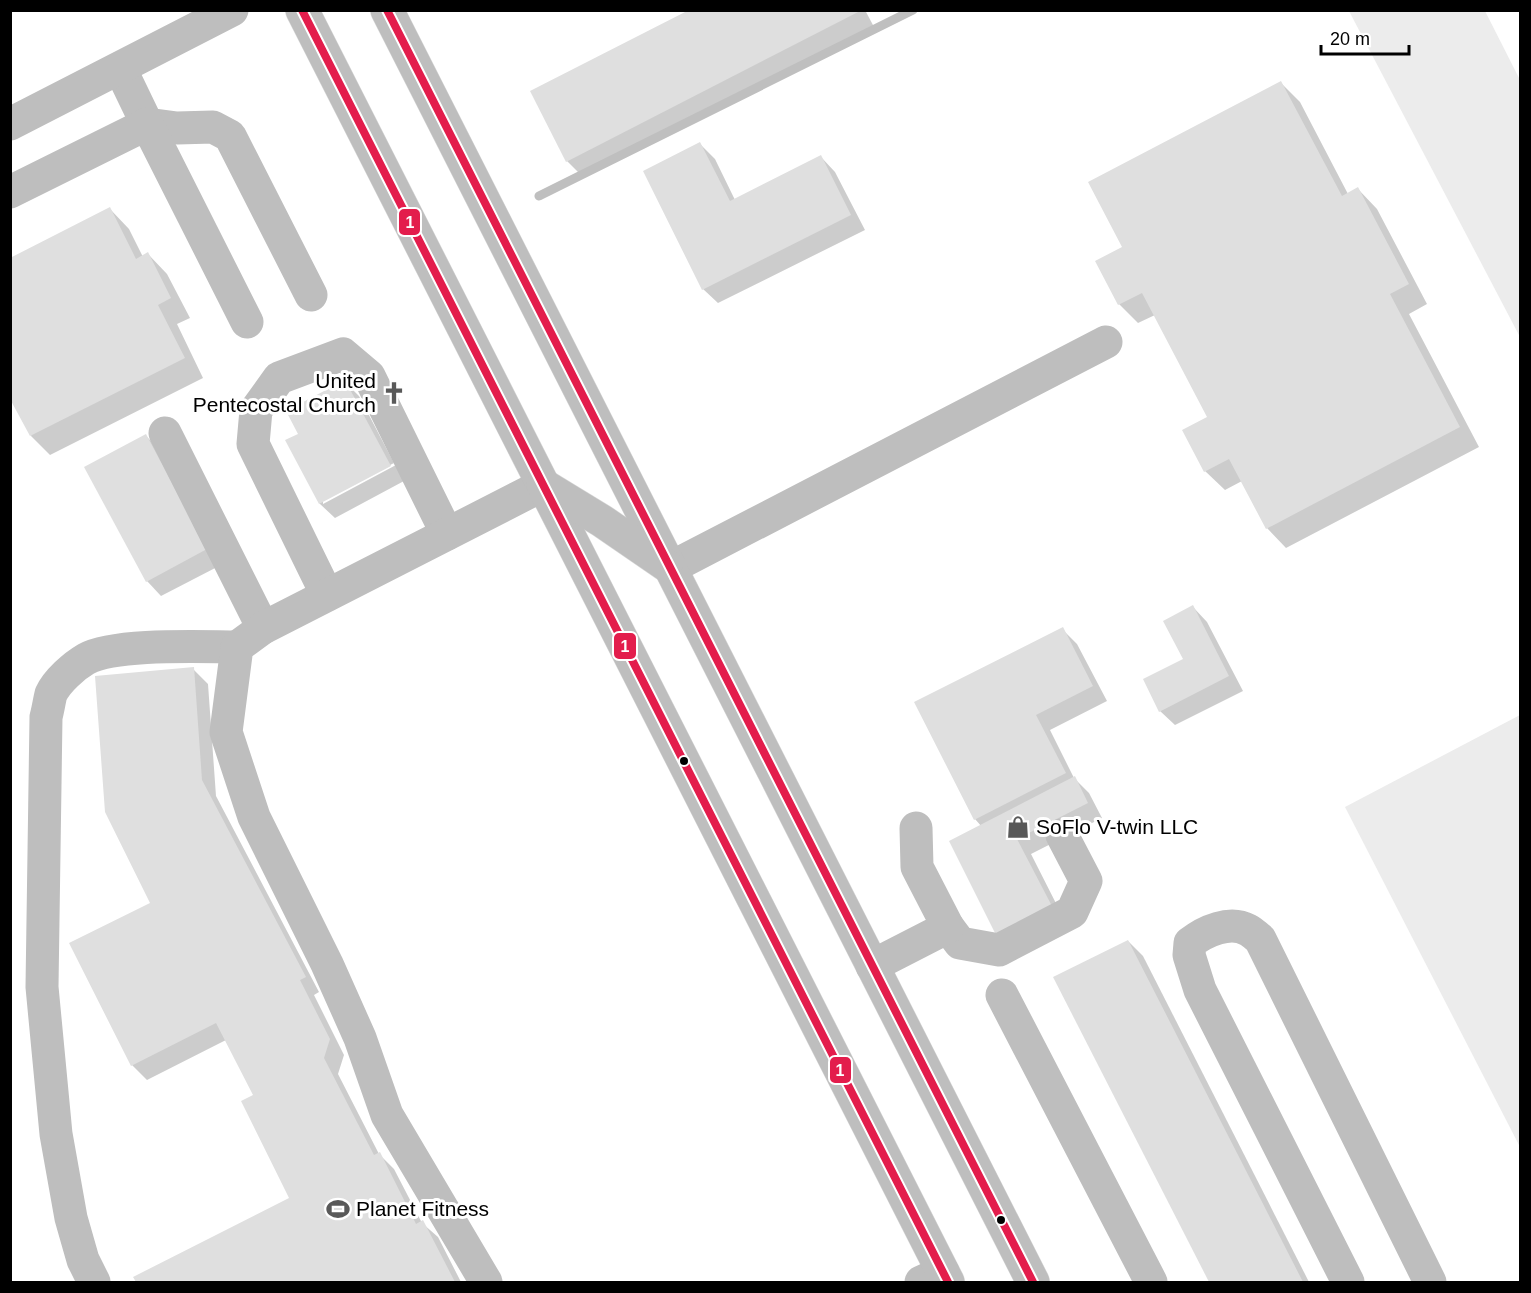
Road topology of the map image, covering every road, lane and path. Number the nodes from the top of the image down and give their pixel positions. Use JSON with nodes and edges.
{"nodes":[{"id":1,"x":232,"y":10,"type":"edge"},
{"id":2,"x":302,"y":10,"type":"edge"},
{"id":3,"x":387,"y":10,"type":"edge"},
{"id":4,"x":120,"y":68,"type":"junction"},
{"id":5,"x":10,"y":124,"type":"edge"},
{"id":6,"x":147,"y":124,"type":"junction"},
{"id":7,"x":10,"y":192,"type":"edge"},
{"id":8,"x":311,"y":295,"type":"dead end"},
{"id":9,"x":247,"y":322,"type":"dead end"},
{"id":10,"x":1106,"y":342,"type":"dead end"},
{"id":11,"x":165,"y":432,"type":"dead end"},
{"id":12,"x":543,"y":485,"type":"junction"},
{"id":13,"x":447,"y":534,"type":"junction"},
{"id":14,"x":670,"y":568,"type":"junction"},
{"id":15,"x":327,"y":596,"type":"junction"},
{"id":16,"x":250,"y":638,"type":"junction"},
{"id":17,"x":916,"y":828,"type":"dead end"},
{"id":18,"x":1062,"y":835,"type":"dead end"},
{"id":19,"x":948,"y":927,"type":"junction"},
{"id":20,"x":872,"y":966,"type":"junction"},
{"id":21,"x":1002,"y":995,"type":"dead end"},
{"id":22,"x":938,"y":1279,"type":"edge"},
{"id":23,"x":94,"y":1282,"type":"edge"},
{"id":24,"x":486,"y":1282,"type":"edge"},
{"id":25,"x":1033,"y":1282,"type":"edge"},
{"id":26,"x":1150,"y":1282,"type":"edge"},
{"id":27,"x":1348,"y":1282,"type":"edge"},
{"id":28,"x":1430,"y":1282,"type":"edge"}],
"edges":[{"from":1,"to":4,"type":"main road"},
{"from":2,"to":12,"type":"main road"},
{"from":3,"to":14,"type":"main road"},
{"from":4,"to":5,"type":"main road"},
{"from":4,"to":6,"type":"main road"},
{"from":6,"to":7,"type":"main road"},
{"from":6,"to":8,"type":"main road"},
{"from":6,"to":9,"type":"main road"},
{"from":10,"to":14,"type":"main road"},
{"from":11,"to":16,"type":"main road"},
{"from":12,"to":13,"type":"main road"},
{"from":12,"to":14,"type":"main road"},
{"from":12,"to":22,"type":"main road"},
{"from":13,"to":15,"type":"main road"},
{"from":13,"to":15,"type":"main road"},
{"from":14,"to":20,"type":"main road"},
{"from":15,"to":16,"type":"main road"},
{"from":16,"to":23,"type":"main road"},
{"from":16,"to":24,"type":"main road"},
{"from":17,"to":19,"type":"main road"},
{"from":18,"to":19,"type":"main road"},
{"from":19,"to":20,"type":"main road"},
{"from":20,"to":25,"type":"main road"},
{"from":21,"to":26,"type":"main road"},
{"from":27,"to":28,"type":"main road"}]}
